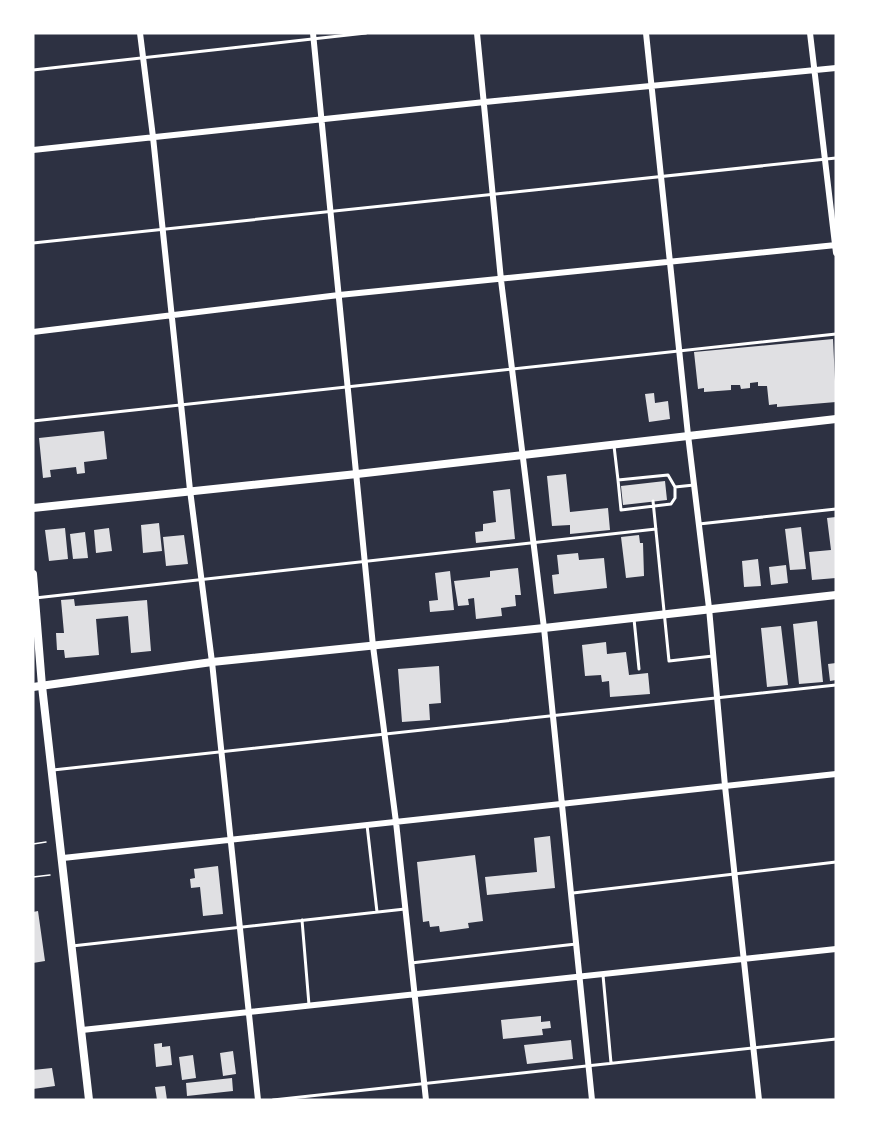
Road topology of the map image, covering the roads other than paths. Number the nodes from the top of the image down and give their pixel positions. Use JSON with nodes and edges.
{"nodes":[{"id":1,"x":140,"y":33,"type":"edge"},
{"id":2,"x":366,"y":33,"type":"edge"},
{"id":3,"x":477,"y":33,"type":"edge"},
{"id":4,"x":646,"y":33,"type":"edge"},
{"id":5,"x":810,"y":33,"type":"edge"},
{"id":6,"x":313,"y":36,"type":"edge"},
{"id":7,"x":143,"y":56,"type":"junction"},
{"id":8,"x":836,"y":68,"type":"edge"},
{"id":9,"x":33,"y":70,"type":"edge"},
{"id":10,"x":814,"y":71,"type":"junction"},
{"id":11,"x":651,"y":87,"type":"junction"},
{"id":12,"x":485,"y":102,"type":"junction"},
{"id":13,"x":322,"y":119,"type":"junction"},
{"id":14,"x":153,"y":137,"type":"junction"},
{"id":15,"x":33,"y":150,"type":"edge"},
{"id":16,"x":836,"y":158,"type":"edge"},
{"id":17,"x":825,"y":159,"type":"junction"},
{"id":18,"x":661,"y":177,"type":"junction"},
{"id":19,"x":493,"y":194,"type":"junction"},
{"id":20,"x":331,"y":211,"type":"junction"},
{"id":21,"x":163,"y":230,"type":"junction"},
{"id":22,"x":33,"y":243,"type":"edge"},
{"id":23,"x":836,"y":245,"type":"edge"},
{"id":24,"x":836,"y":253,"type":"edge"},
{"id":25,"x":670,"y":262,"type":"junction"},
{"id":26,"x":501,"y":280,"type":"junction"},
{"id":27,"x":339,"y":295,"type":"junction"},
{"id":28,"x":172,"y":317,"type":"junction"},
{"id":29,"x":33,"y":332,"type":"edge"},
{"id":30,"x":836,"y":334,"type":"edge"},
{"id":31,"x":680,"y":351,"type":"junction"},
{"id":32,"x":512,"y":369,"type":"junction"},
{"id":33,"x":348,"y":387,"type":"junction"},
{"id":34,"x":181,"y":405,"type":"junction"},
{"id":35,"x":836,"y":419,"type":"edge"},
{"id":36,"x":33,"y":421,"type":"edge"},
{"id":37,"x":688,"y":435,"type":"junction"},
{"id":38,"x":614,"y":443,"type":"junction"},
{"id":39,"x":523,"y":454,"type":"junction"},
{"id":40,"x":357,"y":474,"type":"junction"},
{"id":41,"x":651,"y":477,"type":"junction"},
{"id":42,"x":634,"y":478,"type":"junction"},
{"id":43,"x":618,"y":480,"type":"junction"},
{"id":44,"x":651,"y":482,"type":"dead end"},
{"id":45,"x":635,"y":484,"type":"dead end"},
{"id":46,"x":694,"y":485,"type":"junction"},
{"id":47,"x":675,"y":487,"type":"junction"},
{"id":48,"x":190,"y":490,"type":"junction"},
{"id":49,"x":654,"y":504,"type":"junction"},
{"id":50,"x":33,"y":508,"type":"edge"},
{"id":51,"x":836,"y":509,"type":"edge"},
{"id":52,"x":699,"y":524,"type":"junction"},
{"id":53,"x":656,"y":529,"type":"junction"},
{"id":54,"x":534,"y":543,"type":"junction"},
{"id":55,"x":365,"y":561,"type":"junction"},
{"id":56,"x":33,"y":574,"type":"edge"},
{"id":57,"x":201,"y":579,"type":"junction"},
{"id":58,"x":836,"y":595,"type":"edge"},
{"id":59,"x":34,"y":598,"type":"edge"},
{"id":60,"x":709,"y":608,"type":"junction"},
{"id":61,"x":665,"y":613,"type":"junction"},
{"id":62,"x":35,"y":615,"type":"edge"},
{"id":63,"x":633,"y":617,"type":"junction"},
{"id":64,"x":544,"y":628,"type":"junction"},
{"id":65,"x":373,"y":646,"type":"junction"},
{"id":66,"x":713,"y":656,"type":"junction"},
{"id":67,"x":212,"y":662,"type":"junction"},
{"id":68,"x":639,"y":669,"type":"dead end"},
{"id":69,"x":836,"y":685,"type":"edge"},
{"id":70,"x":38,"y":686,"type":"edge"},
{"id":71,"x":717,"y":698,"type":"junction"},
{"id":72,"x":552,"y":716,"type":"junction"},
{"id":73,"x":385,"y":734,"type":"junction"},
{"id":74,"x":221,"y":751,"type":"junction"},
{"id":75,"x":52,"y":771,"type":"junction"},
{"id":76,"x":836,"y":774,"type":"edge"},
{"id":77,"x":725,"y":786,"type":"junction"},
{"id":78,"x":561,"y":804,"type":"junction"},
{"id":79,"x":396,"y":822,"type":"junction"},
{"id":80,"x":367,"y":825,"type":"junction"},
{"id":81,"x":231,"y":840,"type":"junction"},
{"id":82,"x":63,"y":858,"type":"junction"},
{"id":83,"x":836,"y":862,"type":"edge"},
{"id":84,"x":735,"y":873,"type":"junction"},
{"id":85,"x":570,"y":893,"type":"junction"},
{"id":86,"x":406,"y":909,"type":"junction"},
{"id":87,"x":377,"y":912,"type":"junction"},
{"id":88,"x":302,"y":920,"type":"junction"},
{"id":89,"x":240,"y":927,"type":"junction"},
{"id":90,"x":576,"y":944,"type":"junction"},
{"id":91,"x":72,"y":946,"type":"junction"},
{"id":92,"x":836,"y":949,"type":"edge"},
{"id":93,"x":744,"y":959,"type":"junction"},
{"id":94,"x":411,"y":963,"type":"junction"},
{"id":95,"x":603,"y":975,"type":"junction"},
{"id":96,"x":579,"y":978,"type":"junction"},
{"id":97,"x":415,"y":996,"type":"junction"},
{"id":98,"x":309,"y":1006,"type":"junction"},
{"id":99,"x":249,"y":1012,"type":"junction"},
{"id":100,"x":82,"y":1030,"type":"junction"},
{"id":101,"x":836,"y":1039,"type":"edge"},
{"id":102,"x":753,"y":1048,"type":"junction"},
{"id":103,"x":611,"y":1063,"type":"junction"},
{"id":104,"x":588,"y":1066,"type":"junction"},
{"id":105,"x":424,"y":1084,"type":"junction"},
{"id":106,"x":89,"y":1100,"type":"edge"},
{"id":107,"x":258,"y":1100,"type":"edge"},
{"id":108,"x":273,"y":1100,"type":"edge"},
{"id":109,"x":426,"y":1100,"type":"edge"},
{"id":110,"x":592,"y":1100,"type":"edge"},
{"id":111,"x":759,"y":1100,"type":"edge"}],
"edges":[{"from":1,"to":7,"type":"street"},
{"from":2,"to":6,"type":"lane"},
{"from":3,"to":12,"type":"street"},
{"from":4,"to":11,"type":"street"},
{"from":5,"to":10,"type":"street"},
{"from":6,"to":7,"type":"lane"},
{"from":6,"to":13,"type":"street"},
{"from":7,"to":9,"type":"lane"},
{"from":7,"to":14,"type":"street"},
{"from":8,"to":10,"type":"street"},
{"from":10,"to":11,"type":"street"},
{"from":10,"to":17,"type":"street"},
{"from":11,"to":12,"type":"street"},
{"from":11,"to":18,"type":"street"},
{"from":12,"to":13,"type":"street"},
{"from":12,"to":19,"type":"street"},
{"from":13,"to":14,"type":"street"},
{"from":13,"to":20,"type":"street"},
{"from":14,"to":15,"type":"street"},
{"from":14,"to":21,"type":"street"},
{"from":16,"to":17,"type":"lane"},
{"from":17,"to":18,"type":"lane"},
{"from":17,"to":23,"type":"street"},
{"from":18,"to":19,"type":"lane"},
{"from":18,"to":25,"type":"street"},
{"from":19,"to":20,"type":"lane"},
{"from":19,"to":26,"type":"street"},
{"from":20,"to":21,"type":"lane"},
{"from":20,"to":27,"type":"street"},
{"from":21,"to":22,"type":"lane"},
{"from":21,"to":28,"type":"street"},
{"from":23,"to":24,"type":"street"},
{"from":23,"to":25,"type":"street"},
{"from":25,"to":26,"type":"street"},
{"from":25,"to":31,"type":"street"},
{"from":26,"to":27,"type":"street"},
{"from":26,"to":32,"type":"street"},
{"from":27,"to":28,"type":"street"},
{"from":27,"to":33,"type":"street"},
{"from":28,"to":29,"type":"street"},
{"from":28,"to":34,"type":"street"},
{"from":30,"to":31,"type":"lane"},
{"from":31,"to":32,"type":"lane"},
{"from":31,"to":37,"type":"street"},
{"from":32,"to":33,"type":"lane"},
{"from":32,"to":39,"type":"street"},
{"from":33,"to":34,"type":"lane"},
{"from":33,"to":40,"type":"street"},
{"from":34,"to":36,"type":"lane"},
{"from":34,"to":48,"type":"street"},
{"from":35,"to":37,"type":"main road"},
{"from":37,"to":38,"type":"main road"},
{"from":37,"to":46,"type":"street"},
{"from":38,"to":39,"type":"main road"},
{"from":38,"to":43,"type":"lane"},
{"from":39,"to":40,"type":"main road"},
{"from":39,"to":54,"type":"street"},
{"from":40,"to":48,"type":"main road"},
{"from":40,"to":55,"type":"street"},
{"from":41,"to":42,"type":"lane"},
{"from":41,"to":44,"type":"lane"},
{"from":41,"to":47,"type":"lane"},
{"from":42,"to":43,"type":"lane"},
{"from":42,"to":45,"type":"lane"},
{"from":43,"to":49,"type":"lane"},
{"from":46,"to":47,"type":"lane"},
{"from":46,"to":52,"type":"street"},
{"from":47,"to":49,"type":"lane"},
{"from":48,"to":50,"type":"main road"},
{"from":48,"to":57,"type":"street"},
{"from":49,"to":53,"type":"lane"},
{"from":51,"to":52,"type":"lane"},
{"from":52,"to":60,"type":"street"},
{"from":53,"to":54,"type":"lane"},
{"from":53,"to":61,"type":"lane"},
{"from":54,"to":55,"type":"lane"},
{"from":54,"to":64,"type":"street"},
{"from":55,"to":57,"type":"lane"},
{"from":55,"to":65,"type":"street"},
{"from":56,"to":59,"type":"street"},
{"from":57,"to":59,"type":"lane"},
{"from":57,"to":67,"type":"street"},
{"from":58,"to":60,"type":"main road"},
{"from":59,"to":62,"type":"street"},
{"from":60,"to":61,"type":"main road"},
{"from":60,"to":66,"type":"street"},
{"from":61,"to":63,"type":"main road"},
{"from":61,"to":66,"type":"lane"},
{"from":62,"to":70,"type":"street"},
{"from":63,"to":64,"type":"main road"},
{"from":63,"to":68,"type":"lane"},
{"from":64,"to":65,"type":"main road"},
{"from":64,"to":72,"type":"street"},
{"from":65,"to":67,"type":"main road"},
{"from":65,"to":73,"type":"street"},
{"from":66,"to":71,"type":"street"},
{"from":67,"to":70,"type":"main road"},
{"from":67,"to":74,"type":"street"},
{"from":69,"to":71,"type":"lane"},
{"from":70,"to":75,"type":"street"},
{"from":71,"to":72,"type":"lane"},
{"from":71,"to":77,"type":"street"},
{"from":72,"to":73,"type":"lane"},
{"from":72,"to":78,"type":"street"},
{"from":73,"to":74,"type":"lane"},
{"from":73,"to":79,"type":"street"},
{"from":74,"to":75,"type":"lane"},
{"from":74,"to":81,"type":"street"},
{"from":75,"to":82,"type":"street"},
{"from":76,"to":77,"type":"street"},
{"from":77,"to":78,"type":"street"},
{"from":77,"to":84,"type":"street"},
{"from":78,"to":79,"type":"street"},
{"from":78,"to":85,"type":"street"},
{"from":79,"to":80,"type":"street"},
{"from":79,"to":86,"type":"street"},
{"from":80,"to":81,"type":"street"},
{"from":80,"to":87,"type":"lane"},
{"from":81,"to":82,"type":"street"},
{"from":81,"to":89,"type":"street"},
{"from":82,"to":91,"type":"street"},
{"from":83,"to":84,"type":"lane"},
{"from":84,"to":85,"type":"lane"},
{"from":84,"to":93,"type":"street"},
{"from":85,"to":90,"type":"street"},
{"from":86,"to":87,"type":"lane"},
{"from":86,"to":94,"type":"street"},
{"from":87,"to":88,"type":"lane"},
{"from":88,"to":89,"type":"lane"},
{"from":88,"to":98,"type":"lane"},
{"from":89,"to":91,"type":"lane"},
{"from":89,"to":99,"type":"street"},
{"from":90,"to":94,"type":"lane"},
{"from":90,"to":96,"type":"street"},
{"from":91,"to":100,"type":"street"},
{"from":92,"to":93,"type":"street"},
{"from":93,"to":95,"type":"street"},
{"from":93,"to":102,"type":"street"},
{"from":94,"to":97,"type":"street"},
{"from":95,"to":96,"type":"street"},
{"from":95,"to":103,"type":"lane"},
{"from":96,"to":97,"type":"street"},
{"from":96,"to":104,"type":"street"},
{"from":97,"to":98,"type":"street"},
{"from":97,"to":105,"type":"street"},
{"from":98,"to":99,"type":"street"},
{"from":99,"to":100,"type":"street"},
{"from":99,"to":107,"type":"street"},
{"from":100,"to":106,"type":"street"},
{"from":101,"to":102,"type":"lane"},
{"from":102,"to":103,"type":"lane"},
{"from":102,"to":111,"type":"street"},
{"from":103,"to":104,"type":"lane"},
{"from":104,"to":105,"type":"lane"},
{"from":104,"to":110,"type":"street"},
{"from":105,"to":108,"type":"lane"},
{"from":105,"to":109,"type":"street"}]}
